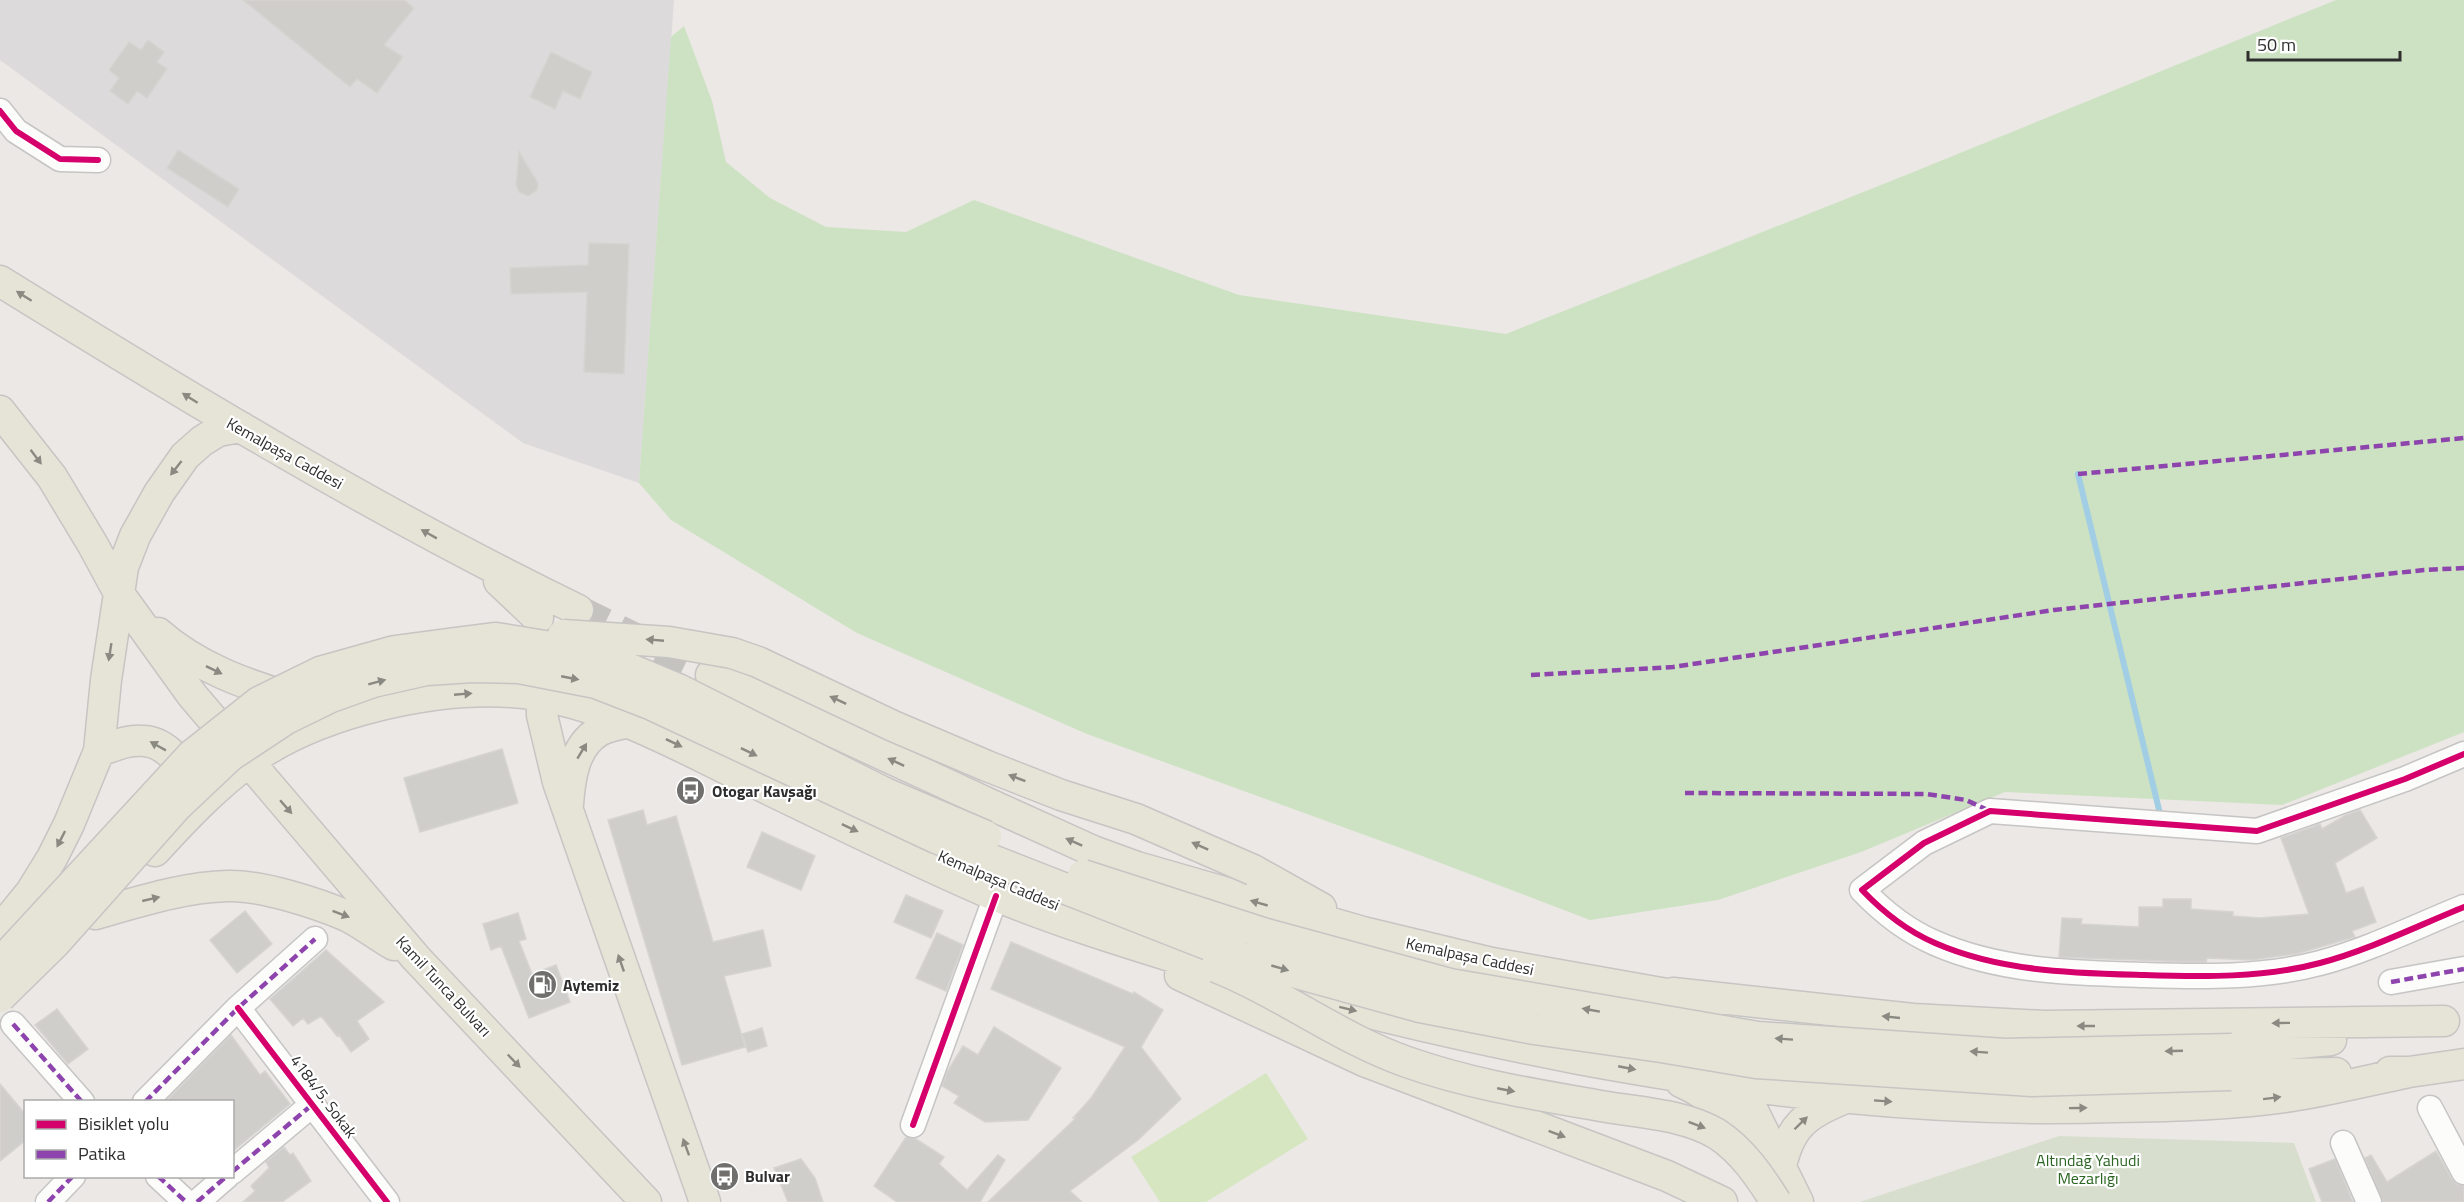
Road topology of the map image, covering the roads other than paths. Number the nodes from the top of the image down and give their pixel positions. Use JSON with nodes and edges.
{"nodes":[{"id":1,"x":0,"y":111,"type":"edge"},
{"id":2,"x":98,"y":160,"type":"dead end"},
{"id":3,"x":0,"y":281,"type":"edge"},
{"id":4,"x":0,"y":411,"type":"edge"},
{"id":5,"x":241,"y":428,"type":"junction"},
{"id":6,"x":480,"y":562,"type":"junction"},
{"id":7,"x":120,"y":595,"type":"junction"},
{"id":8,"x":578,"y":610,"type":"tunnel mouth"},
{"id":9,"x":538,"y":618,"type":"dead end"},
{"id":10,"x":496,"y":638,"type":"junction"},
{"id":11,"x":711,"y":675,"type":"tunnel mouth"},
{"id":12,"x":531,"y":690,"type":"junction"},
{"id":13,"x":385,"y":705,"type":"junction"},
{"id":14,"x":631,"y":722,"type":"junction"},
{"id":15,"x":99,"y":751,"type":"junction"},
{"id":16,"x":2464,"y":754,"type":"edge"},
{"id":17,"x":248,"y":763,"type":"junction"},
{"id":18,"x":568,"y":807,"type":"junction"},
{"id":19,"x":998,"y":808,"type":"junction"},
{"id":20,"x":176,"y":828,"type":"junction"},
{"id":21,"x":936,"y":838,"type":"junction"},
{"id":22,"x":961,"y":880,"type":"junction"},
{"id":23,"x":996,"y":896,"type":"junction"},
{"id":24,"x":2464,"y":907,"type":"edge"},
{"id":25,"x":95,"y":914,"type":"junction"},
{"id":26,"x":1080,"y":928,"type":"junction"},
{"id":27,"x":0,"y":930,"type":"edge"},
{"id":28,"x":1363,"y":932,"type":"junction"},
{"id":29,"x":315,"y":939,"type":"dead end"},
{"id":30,"x":416,"y":958,"type":"junction"},
{"id":31,"x":0,"y":963,"type":"edge"},
{"id":32,"x":1492,"y":963,"type":"junction"},
{"id":33,"x":2464,"y":969,"type":"edge"},
{"id":34,"x":2391,"y":982,"type":"dead end"},
{"id":35,"x":1664,"y":992,"type":"junction"},
{"id":36,"x":0,"y":997,"type":"edge"},
{"id":37,"x":238,"y":1008,"type":"junction"},
{"id":38,"x":6,"y":1019,"type":"edge"},
{"id":39,"x":2454,"y":1019,"type":"edge"},
{"id":40,"x":1467,"y":1038,"type":"junction"},
{"id":41,"x":2232,"y":1062,"type":"junction"},
{"id":42,"x":2464,"y":1064,"type":"edge"},
{"id":43,"x":2409,"y":1072,"type":"junction"},
{"id":44,"x":1658,"y":1074,"type":"junction"},
{"id":45,"x":1742,"y":1087,"type":"junction"},
{"id":46,"x":1843,"y":1099,"type":"junction"},
{"id":47,"x":81,"y":1100,"type":"edge"},
{"id":48,"x":146,"y":1100,"type":"edge"},
{"id":49,"x":313,"y":1104,"type":"junction"},
{"id":50,"x":2430,"y":1108,"type":"dead end"},
{"id":51,"x":913,"y":1125,"type":"dead end"},
{"id":52,"x":2343,"y":1143,"type":"dead end"},
{"id":53,"x":1781,"y":1166,"type":"junction"},
{"id":54,"x":234,"y":1170,"type":"edge"},
{"id":55,"x":2464,"y":1172,"type":"edge"},
{"id":56,"x":71,"y":1178,"type":"edge"},
{"id":57,"x":160,"y":1178,"type":"edge"},
{"id":58,"x":225,"y":1178,"type":"edge"},
{"id":59,"x":384,"y":1201,"type":"edge"},
{"id":60,"x":48,"y":1202,"type":"edge"},
{"id":61,"x":186,"y":1202,"type":"edge"},
{"id":62,"x":197,"y":1202,"type":"edge"},
{"id":63,"x":646,"y":1202,"type":"edge"},
{"id":64,"x":705,"y":1202,"type":"edge"},
{"id":65,"x":1722,"y":1202,"type":"edge"},
{"id":66,"x":1776,"y":1202,"type":"edge"},
{"id":67,"x":1783,"y":1202,"type":"edge"},
{"id":68,"x":1798,"y":1202,"type":"edge"},
{"id":69,"x":2369,"y":1202,"type":"edge"}],
"edges":[{"from":1,"to":2,"type":"street"},
{"from":5,"to":3,"type":"main road","name":"Kemalpaşa Caddesi","one_way":true},
{"from":4,"to":7,"type":"main road","one_way":true},
{"from":6,"to":5,"type":"main road","name":"Kemalpaşa Caddesi","one_way":true},
{"from":5,"to":7,"type":"main road","one_way":true},
{"from":6,"to":8,"type":"main road","name":"Kemalpaşa Caddesi"},
{"from":6,"to":9,"type":"main road"},
{"from":7,"to":13,"type":"main road","one_way":true},
{"from":7,"to":15,"type":"main road","one_way":true},
{"from":7,"to":17,"type":"main road"},
{"from":28,"to":10,"type":"main road","one_way":true,"bridge":true},
{"from":10,"to":31,"type":"main road","bridge":true},
{"from":41,"to":10,"type":"main road","one_way":true,"bridge":true},
{"from":19,"to":11,"type":"main road","name":"Kemalpaşa Caddesi","one_way":true},
{"from":13,"to":12,"type":"main road","name":"Kemalpaşa Caddesi","one_way":true},
{"from":12,"to":14,"type":"main road","name":"Kemalpaşa Caddesi"},
{"from":12,"to":18,"type":"main road"},
{"from":13,"to":17,"type":"main road"},
{"from":18,"to":14,"type":"main road","one_way":true},
{"from":14,"to":22,"type":"main road","name":"Kemalpaşa Caddesi","one_way":true},
{"from":20,"to":15,"type":"main road","one_way":true},
{"from":15,"to":27,"type":"main road","one_way":true},
{"from":16,"to":24,"type":"street"},
{"from":17,"to":20,"type":"main road"},
{"from":17,"to":30,"type":"main road","name":"Kamil Tunca Bulvarı","one_way":true},
{"from":64,"to":18,"type":"main road","one_way":true},
{"from":19,"to":22,"type":"main road"},
{"from":28,"to":19,"type":"main road","name":"Kemalpaşa Caddesi","one_way":true},
{"from":20,"to":25,"type":"main road"},
{"from":36,"to":21,"type":"main road","one_way":true,"bridge":true},
{"from":21,"to":41,"type":"main road","one_way":true,"bridge":true},
{"from":21,"to":66,"type":"main road","one_way":true,"bridge":true},
{"from":22,"to":23,"type":"main road","name":"Kemalpaşa Caddesi"},
{"from":23,"to":26,"type":"main road","name":"Kemalpaşa Caddesi"},
{"from":23,"to":51,"type":"street"},
{"from":25,"to":30,"type":"main road","one_way":true},
{"from":25,"to":38,"type":"main road"},
{"from":26,"to":40,"type":"main road","name":"Kemalpaşa Caddesi","one_way":true},
{"from":26,"to":65,"type":"main road","one_way":true},
{"from":28,"to":32,"type":"main road","name":"Kemalpaşa Caddesi"},
{"from":29,"to":37,"type":"street"},
{"from":30,"to":63,"type":"main road","name":"Kamil Tunca Bulvarı","one_way":true},
{"from":32,"to":35,"type":"main road","name":"Kemalpaşa Caddesi"},
{"from":32,"to":40,"type":"main road"},
{"from":33,"to":34,"type":"street"},
{"from":39,"to":35,"type":"main road","one_way":true},
{"from":35,"to":45,"type":"main road","name":"Kemalpaşa Caddesi"},
{"from":37,"to":48,"type":"street"},
{"from":37,"to":49,"type":"street","name":"4184/5. Sokak"},
{"from":38,"to":47,"type":"street"},
{"from":39,"to":41,"type":"main road"},
{"from":40,"to":44,"type":"main road","name":"Kemalpaşa Caddesi","one_way":true},
{"from":41,"to":43,"type":"main road"},
{"from":42,"to":43,"type":"main road"},
{"from":46,"to":43,"type":"main road","one_way":true},
{"from":44,"to":45,"type":"main road"},
{"from":44,"to":67,"type":"main road"},
{"from":45,"to":46,"type":"main road"},
{"from":45,"to":53,"type":"main road","name":"Kemalpaşa Caddesi"},
{"from":53,"to":46,"type":"main road","one_way":true},
{"from":49,"to":54,"type":"street"},
{"from":49,"to":59,"type":"street","name":"4184/5. Sokak"},
{"from":50,"to":55,"type":"street"},
{"from":52,"to":69,"type":"street"},
{"from":53,"to":68,"type":"main road","name":"Kemalpaşa Caddesi"},
{"from":56,"to":60,"type":"street"},
{"from":57,"to":61,"type":"street"},
{"from":58,"to":62,"type":"street"}]}
